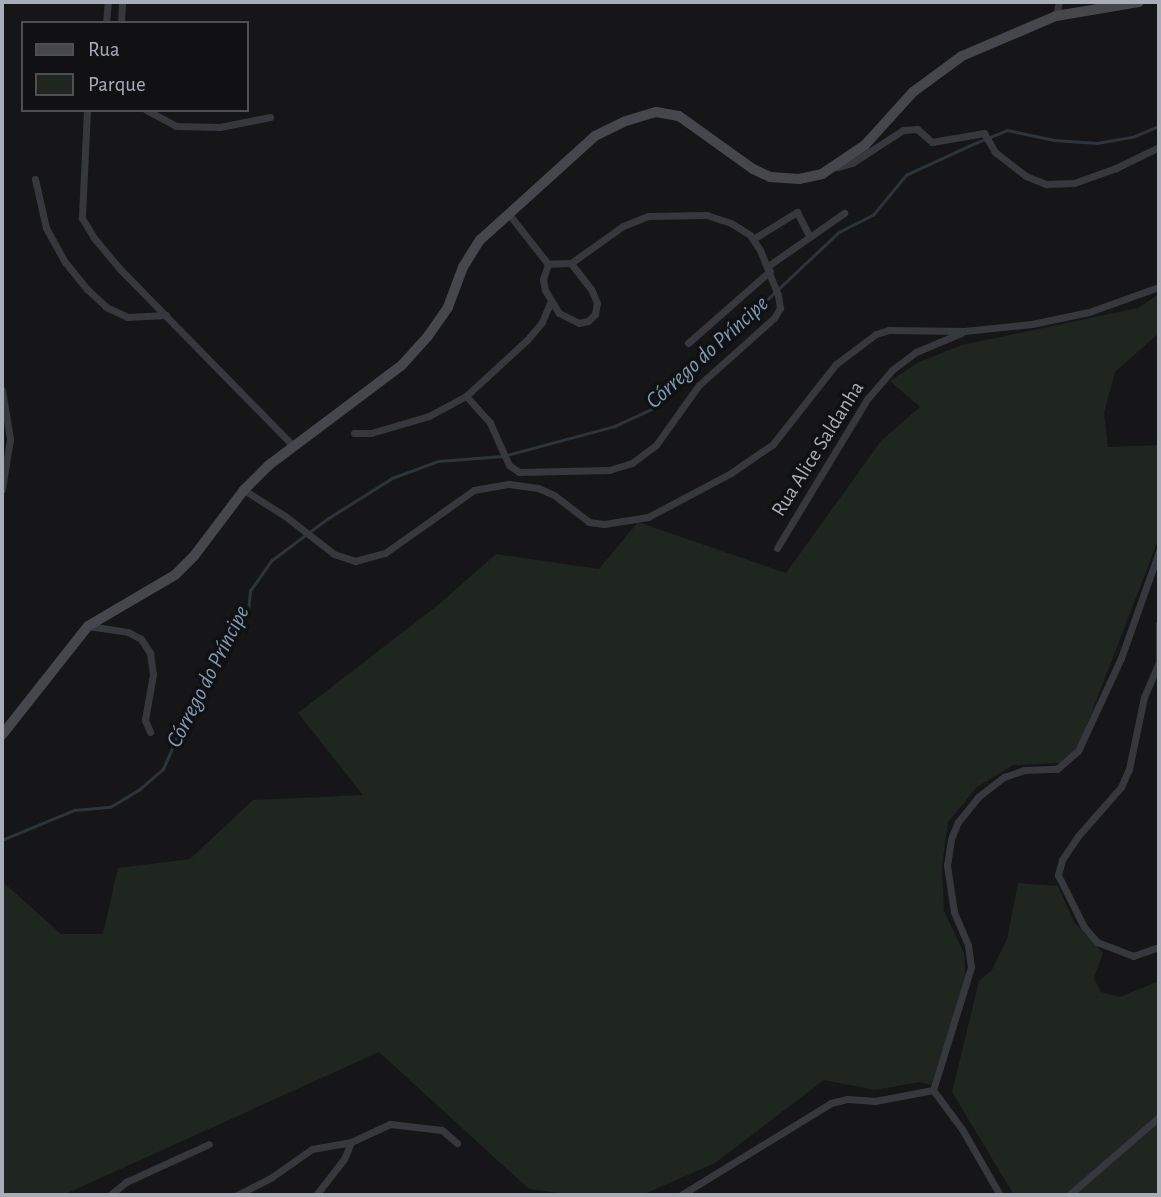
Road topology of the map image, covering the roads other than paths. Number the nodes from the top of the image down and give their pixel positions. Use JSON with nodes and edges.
{"nodes":[{"id":1,"x":108,"y":2,"type":"edge"},
{"id":2,"x":122,"y":2,"type":"edge"},
{"id":3,"x":1059,"y":2,"type":"edge"},
{"id":4,"x":1139,"y":2,"type":"edge"},
{"id":5,"x":1056,"y":16,"type":"junction"},
{"id":6,"x":106,"y":21,"type":"edge"},
{"id":7,"x":121,"y":21,"type":"edge"},
{"id":8,"x":87,"y":112,"type":"edge"},
{"id":9,"x":150,"y":112,"type":"edge"},
{"id":10,"x":270,"y":117,"type":"dead end"},
{"id":11,"x":1159,"y":147,"type":"edge"},
{"id":12,"x":836,"y":167,"type":"junction"},
{"id":13,"x":35,"y":179,"type":"dead end"},
{"id":14,"x":508,"y":213,"type":"junction"},
{"id":15,"x":844,"y":214,"type":"dead end"},
{"id":16,"x":810,"y":237,"type":"junction"},
{"id":17,"x":753,"y":239,"type":"junction"},
{"id":18,"x":571,"y":263,"type":"junction"},
{"id":19,"x":548,"y":264,"type":"junction"},
{"id":20,"x":769,"y":268,"type":"junction"},
{"id":21,"x":1159,"y":287,"type":"edge"},
{"id":22,"x":551,"y":301,"type":"junction"},
{"id":23,"x":166,"y":315,"type":"junction"},
{"id":24,"x":964,"y":331,"type":"junction"},
{"id":25,"x":688,"y":343,"type":"dead end"},
{"id":26,"x":2,"y":390,"type":"edge"},
{"id":27,"x":466,"y":396,"type":"junction"},
{"id":28,"x":4,"y":408,"type":"edge"},
{"id":29,"x":354,"y":433,"type":"dead end"},
{"id":30,"x":293,"y":447,"type":"junction"},
{"id":31,"x":4,"y":464,"type":"edge"},
{"id":32,"x":2,"y":489,"type":"edge"},
{"id":33,"x":244,"y":490,"type":"junction"},
{"id":34,"x":777,"y":548,"type":"dead end"},
{"id":35,"x":1159,"y":551,"type":"edge"},
{"id":36,"x":1159,"y":624,"type":"edge"},
{"id":37,"x":88,"y":626,"type":"junction"},
{"id":38,"x":150,"y":732,"type":"dead end"},
{"id":39,"x":2,"y":735,"type":"edge"},
{"id":40,"x":1159,"y":947,"type":"edge"},
{"id":41,"x":933,"y":1090,"type":"junction"},
{"id":42,"x":1159,"y":1117,"type":"edge"},
{"id":43,"x":351,"y":1142,"type":"junction"},
{"id":44,"x":457,"y":1143,"type":"dead end"},
{"id":45,"x":209,"y":1144,"type":"dead end"},
{"id":46,"x":110,"y":1195,"type":"edge"},
{"id":47,"x":237,"y":1195,"type":"edge"},
{"id":48,"x":316,"y":1195,"type":"edge"},
{"id":49,"x":681,"y":1195,"type":"edge"},
{"id":50,"x":1000,"y":1195,"type":"edge"},
{"id":51,"x":1069,"y":1195,"type":"edge"}],
"edges":[{"from":1,"to":6,"type":"street"},
{"from":2,"to":7,"type":"street"},
{"from":3,"to":5,"type":"street"},
{"from":4,"to":5,"type":"street"},
{"from":5,"to":12,"type":"street"},
{"from":8,"to":23,"type":"street"},
{"from":9,"to":10,"type":"street"},
{"from":11,"to":12,"type":"street"},
{"from":12,"to":14,"type":"street"},
{"from":13,"to":23,"type":"street"},
{"from":14,"to":19,"type":"street"},
{"from":14,"to":30,"type":"street"},
{"from":15,"to":16,"type":"street"},
{"from":16,"to":17,"type":"street"},
{"from":16,"to":20,"type":"street"},
{"from":17,"to":18,"type":"street"},
{"from":17,"to":20,"type":"street"},
{"from":18,"to":19,"type":"street"},
{"from":18,"to":22,"type":"street"},
{"from":19,"to":22,"type":"street"},
{"from":20,"to":25,"type":"street"},
{"from":20,"to":27,"type":"street"},
{"from":21,"to":24,"type":"street"},
{"from":22,"to":27,"type":"street"},
{"from":23,"to":30,"type":"street"},
{"from":24,"to":33,"type":"street"},
{"from":24,"to":34,"type":"street","name":"Rua Alice Saldanha"},
{"from":26,"to":28,"type":"street"},
{"from":27,"to":29,"type":"street"},
{"from":28,"to":31,"type":"street"},
{"from":30,"to":33,"type":"street"},
{"from":31,"to":32,"type":"street"},
{"from":33,"to":37,"type":"street"},
{"from":35,"to":41,"type":"street"},
{"from":36,"to":40,"type":"street"},
{"from":37,"to":38,"type":"street"},
{"from":37,"to":39,"type":"street"},
{"from":41,"to":49,"type":"street"},
{"from":41,"to":50,"type":"street"},
{"from":42,"to":51,"type":"street"},
{"from":43,"to":44,"type":"street"},
{"from":43,"to":47,"type":"street"},
{"from":43,"to":48,"type":"street"},
{"from":45,"to":46,"type":"street"}]}
